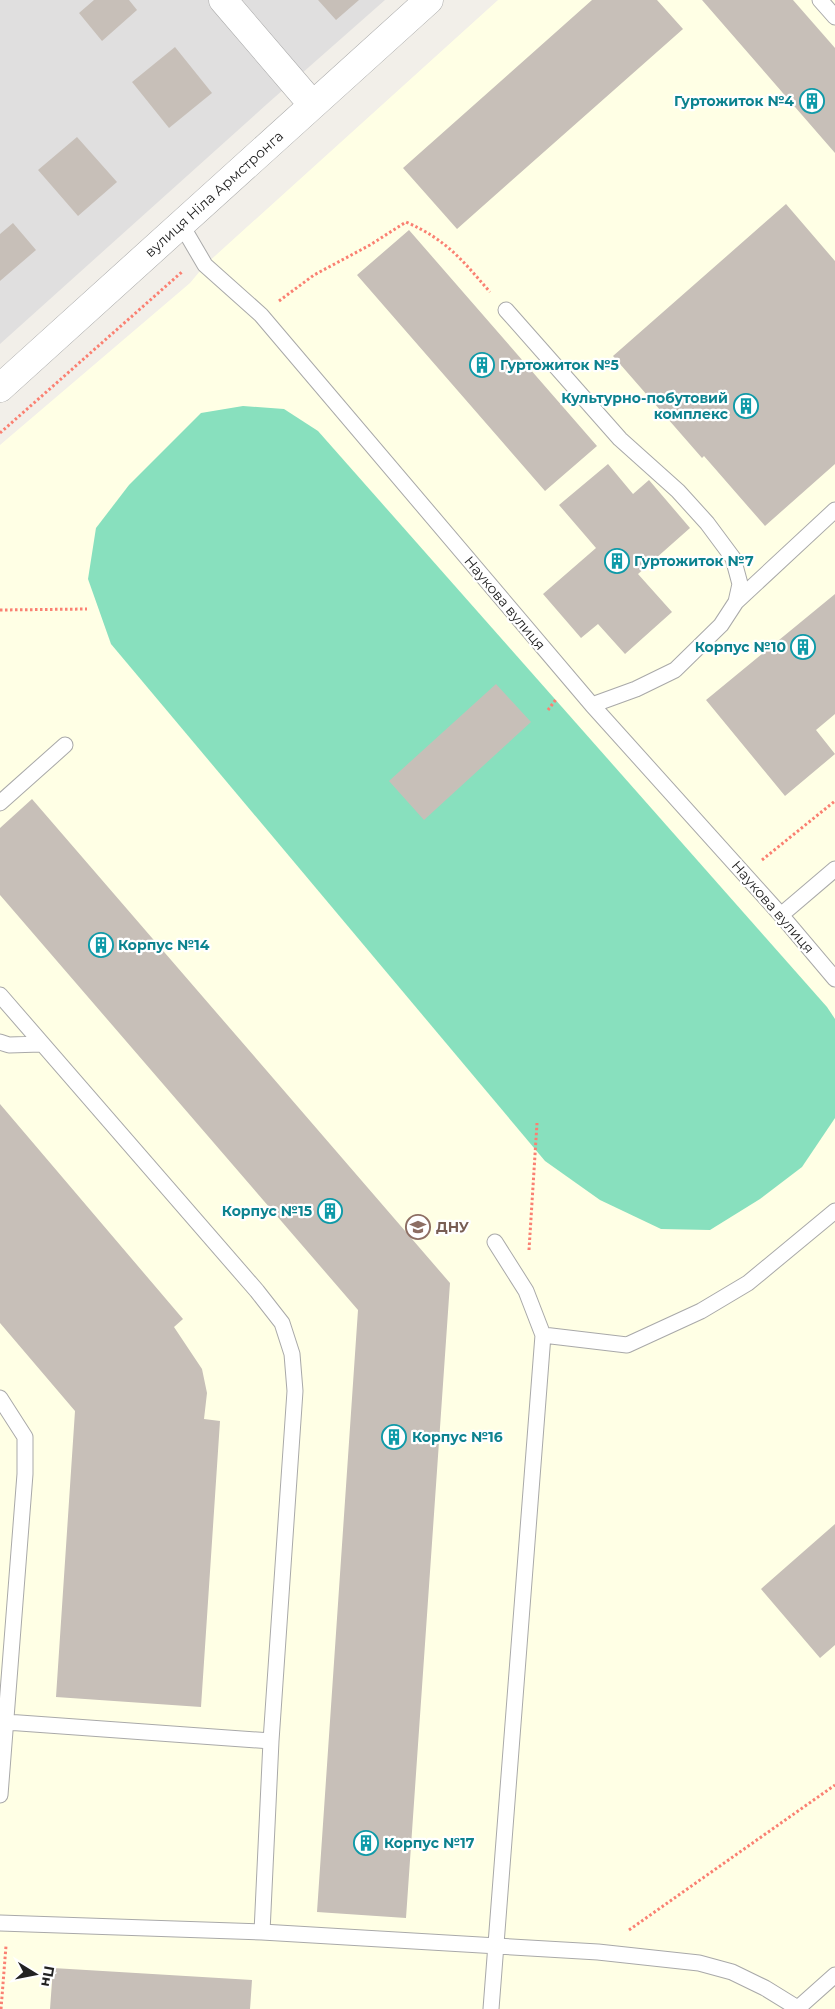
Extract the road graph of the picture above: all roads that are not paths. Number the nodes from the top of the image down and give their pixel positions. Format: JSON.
{"nodes":[{"id":1,"x":223,"y":0,"type":"edge"},
{"id":2,"x":429,"y":0,"type":"edge"},
{"id":3,"x":820,"y":0,"type":"edge"},
{"id":4,"x":835,"y":17,"type":"edge"},
{"id":5,"x":312,"y":104,"type":"junction"},
{"id":6,"x":181,"y":224,"type":"junction"},
{"id":7,"x":506,"y":310,"type":"road end"},
{"id":8,"x":0,"y":388,"type":"edge"},
{"id":9,"x":835,"y":510,"type":"edge"},
{"id":10,"x":736,"y":602,"type":"junction"},
{"id":11,"x":592,"y":705,"type":"junction"},
{"id":12,"x":65,"y":745,"type":"dead end"},
{"id":13,"x":0,"y":802,"type":"edge"},
{"id":14,"x":835,"y":869,"type":"edge"},
{"id":15,"x":781,"y":915,"type":"junction"},
{"id":16,"x":835,"y":979,"type":"edge"},
{"id":17,"x":0,"y":995,"type":"edge"},
{"id":18,"x":0,"y":1042,"type":"edge"},
{"id":19,"x":41,"y":1044,"type":"junction"},
{"id":20,"x":835,"y":1212,"type":"edge"},
{"id":21,"x":495,"y":1242,"type":"dead end"},
{"id":22,"x":543,"y":1335,"type":"junction"},
{"id":23,"x":0,"y":1398,"type":"edge"},
{"id":24,"x":6,"y":1722,"type":"junction"},
{"id":25,"x":271,"y":1741,"type":"junction"},
{"id":26,"x":0,"y":1795,"type":"edge"},
{"id":27,"x":4,"y":1923,"type":"edge"},
{"id":28,"x":262,"y":1932,"type":"junction"},
{"id":29,"x":497,"y":1947,"type":"junction"},
{"id":30,"x":835,"y":1975,"type":"edge"},
{"id":31,"x":799,"y":2008,"type":"edge"},
{"id":32,"x":491,"y":2009,"type":"edge"}],
"edges":[{"from":1,"to":5,"type":"street"},
{"from":2,"to":5,"type":"street","name":"вулиця Ніла Армстронга"},
{"from":3,"to":4,"type":"lane"},
{"from":5,"to":6,"type":"street","name":"вулиця Ніла Армстронга"},
{"from":6,"to":8,"type":"street","name":"вулиця Ніла Армстронга"},
{"from":6,"to":11,"type":"lane","name":"Наукова вулиця"},
{"from":7,"to":10,"type":"lane"},
{"from":9,"to":10,"type":"lane"},
{"from":10,"to":11,"type":"lane"},
{"from":11,"to":15,"type":"lane","name":"Наукова вулиця"},
{"from":12,"to":13,"type":"lane"},
{"from":14,"to":15,"type":"lane"},
{"from":15,"to":16,"type":"lane","name":"Наукова вулиця"},
{"from":17,"to":19,"type":"lane"},
{"from":18,"to":19,"type":"lane"},
{"from":19,"to":25,"type":"lane"},
{"from":20,"to":22,"type":"lane"},
{"from":21,"to":22,"type":"lane"},
{"from":22,"to":29,"type":"lane"},
{"from":23,"to":24,"type":"lane"},
{"from":24,"to":25,"type":"lane"},
{"from":24,"to":26,"type":"lane"},
{"from":25,"to":28,"type":"lane"},
{"from":27,"to":28,"type":"lane"},
{"from":28,"to":29,"type":"lane"},
{"from":29,"to":31,"type":"lane"},
{"from":29,"to":32,"type":"lane"},
{"from":30,"to":31,"type":"lane"}]}
